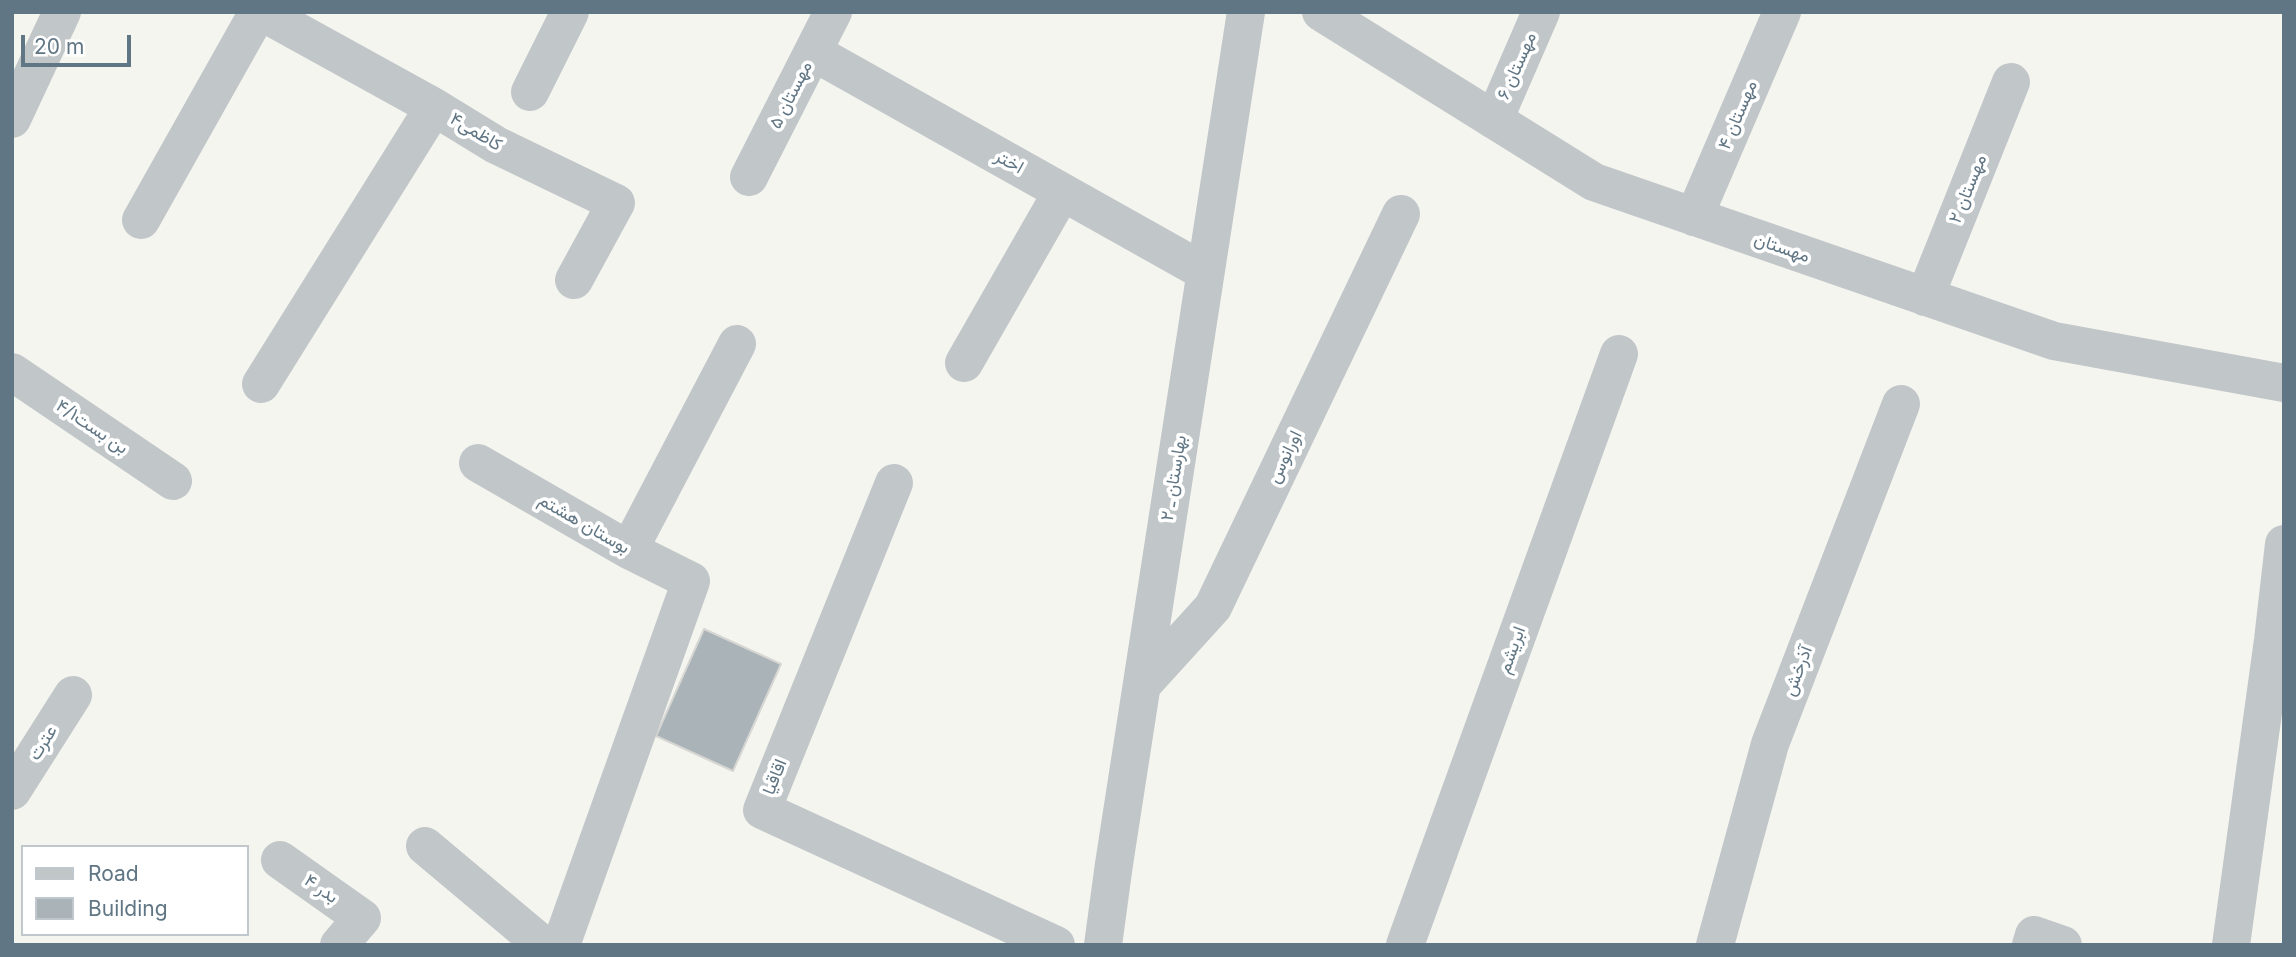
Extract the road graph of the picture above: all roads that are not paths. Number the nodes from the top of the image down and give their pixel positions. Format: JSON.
{"nodes":[{"id":1,"x":62,"y":12,"type":"edge"},
{"id":2,"x":260,"y":12,"type":"edge"},
{"id":3,"x":570,"y":12,"type":"edge"},
{"id":4,"x":833,"y":12,"type":"edge"},
{"id":5,"x":1246,"y":12,"type":"edge"},
{"id":6,"x":1321,"y":12,"type":"edge"},
{"id":7,"x":1541,"y":12,"type":"edge"},
{"id":8,"x":1782,"y":12,"type":"edge"},
{"id":9,"x":813,"y":52,"type":"junction"},
{"id":10,"x":2011,"y":82,"type":"dead end"},
{"id":11,"x":530,"y":92,"type":"dead end"},
{"id":12,"x":434,"y":107,"type":"junction"},
{"id":13,"x":12,"y":119,"type":"edge"},
{"id":14,"x":1494,"y":120,"type":"junction"},
{"id":15,"x":749,"y":177,"type":"dead end"},
{"id":16,"x":1062,"y":192,"type":"junction"},
{"id":17,"x":1401,"y":214,"type":"dead end"},
{"id":18,"x":1694,"y":217,"type":"junction"},
{"id":19,"x":142,"y":220,"type":"dead end"},
{"id":20,"x":1205,"y":272,"type":"junction"},
{"id":21,"x":574,"y":280,"type":"dead end"},
{"id":22,"x":1925,"y":297,"type":"junction"},
{"id":23,"x":737,"y":344,"type":"dead end"},
{"id":24,"x":1619,"y":354,"type":"dead end"},
{"id":25,"x":964,"y":363,"type":"dead end"},
{"id":26,"x":12,"y":373,"type":"edge"},
{"id":27,"x":2284,"y":383,"type":"edge"},
{"id":28,"x":261,"y":384,"type":"dead end"},
{"id":29,"x":1901,"y":404,"type":"dead end"},
{"id":30,"x":478,"y":463,"type":"dead end"},
{"id":31,"x":173,"y":481,"type":"dead end"},
{"id":32,"x":894,"y":483,"type":"dead end"},
{"id":33,"x":2284,"y":544,"type":"edge"},
{"id":34,"x":629,"y":550,"type":"junction"},
{"id":35,"x":1143,"y":684,"type":"junction"},
{"id":36,"x":73,"y":695,"type":"dead end"},
{"id":37,"x":12,"y":791,"type":"edge"},
{"id":38,"x":425,"y":846,"type":"dead end"},
{"id":39,"x":280,"y":860,"type":"dead end"},
{"id":40,"x":351,"y":932,"type":"edge"},
{"id":41,"x":543,"y":945,"type":"edge"},
{"id":42,"x":561,"y":945,"type":"edge"},
{"id":43,"x":1056,"y":945,"type":"edge"},
{"id":44,"x":1103,"y":945,"type":"edge"},
{"id":45,"x":1405,"y":945,"type":"edge"},
{"id":46,"x":1715,"y":945,"type":"edge"},
{"id":47,"x":2031,"y":945,"type":"edge"},
{"id":48,"x":2063,"y":945,"type":"edge"},
{"id":49,"x":2231,"y":945,"type":"edge"}],
"edges":[{"from":1,"to":13,"type":"street"},
{"from":2,"to":12,"type":"street","name":"کاظمی۴"},
{"from":2,"to":19,"type":"street"},
{"from":3,"to":11,"type":"street"},
{"from":4,"to":9,"type":"street","name":"مهستان ۵"},
{"from":5,"to":20,"type":"street","name":"بهارستان ـ ۲"},
{"from":6,"to":14,"type":"street","name":"مهستان"},
{"from":7,"to":14,"type":"street","name":"مهستان ۶"},
{"from":8,"to":18,"type":"street","name":"مهستان ۴"},
{"from":9,"to":15,"type":"street","name":"مهستان ۵"},
{"from":9,"to":16,"type":"street","name":"اختر"},
{"from":10,"to":22,"type":"street","name":"مهستان ۲"},
{"from":12,"to":21,"type":"street","name":"کاظمی۴"},
{"from":12,"to":28,"type":"street"},
{"from":14,"to":18,"type":"street","name":"مهستان"},
{"from":16,"to":20,"type":"street","name":"اختر"},
{"from":16,"to":25,"type":"street"},
{"from":17,"to":35,"type":"street","name":"اورانوس"},
{"from":18,"to":22,"type":"street","name":"مهستان"},
{"from":20,"to":35,"type":"street","name":"بهارستان ـ ۲"},
{"from":22,"to":27,"type":"street","name":"مهستان"},
{"from":23,"to":34,"type":"street"},
{"from":24,"to":45,"type":"street","name":"ابریشم"},
{"from":26,"to":31,"type":"street","name":"بن بست۴/۱"},
{"from":29,"to":46,"type":"street","name":"آذرخش"},
{"from":30,"to":34,"type":"street","name":"بوستان هشتم"},
{"from":32,"to":43,"type":"street","name":"اقاقیا"},
{"from":33,"to":49,"type":"street"},
{"from":34,"to":42,"type":"street","name":"بوستان هشتم"},
{"from":35,"to":44,"type":"street","name":"بهارستان ـ ۲"},
{"from":36,"to":37,"type":"street","name":"عترت"},
{"from":38,"to":41,"type":"street"},
{"from":39,"to":40,"type":"street","name":"بدر ۴"},
{"from":47,"to":48,"type":"street"}]}
